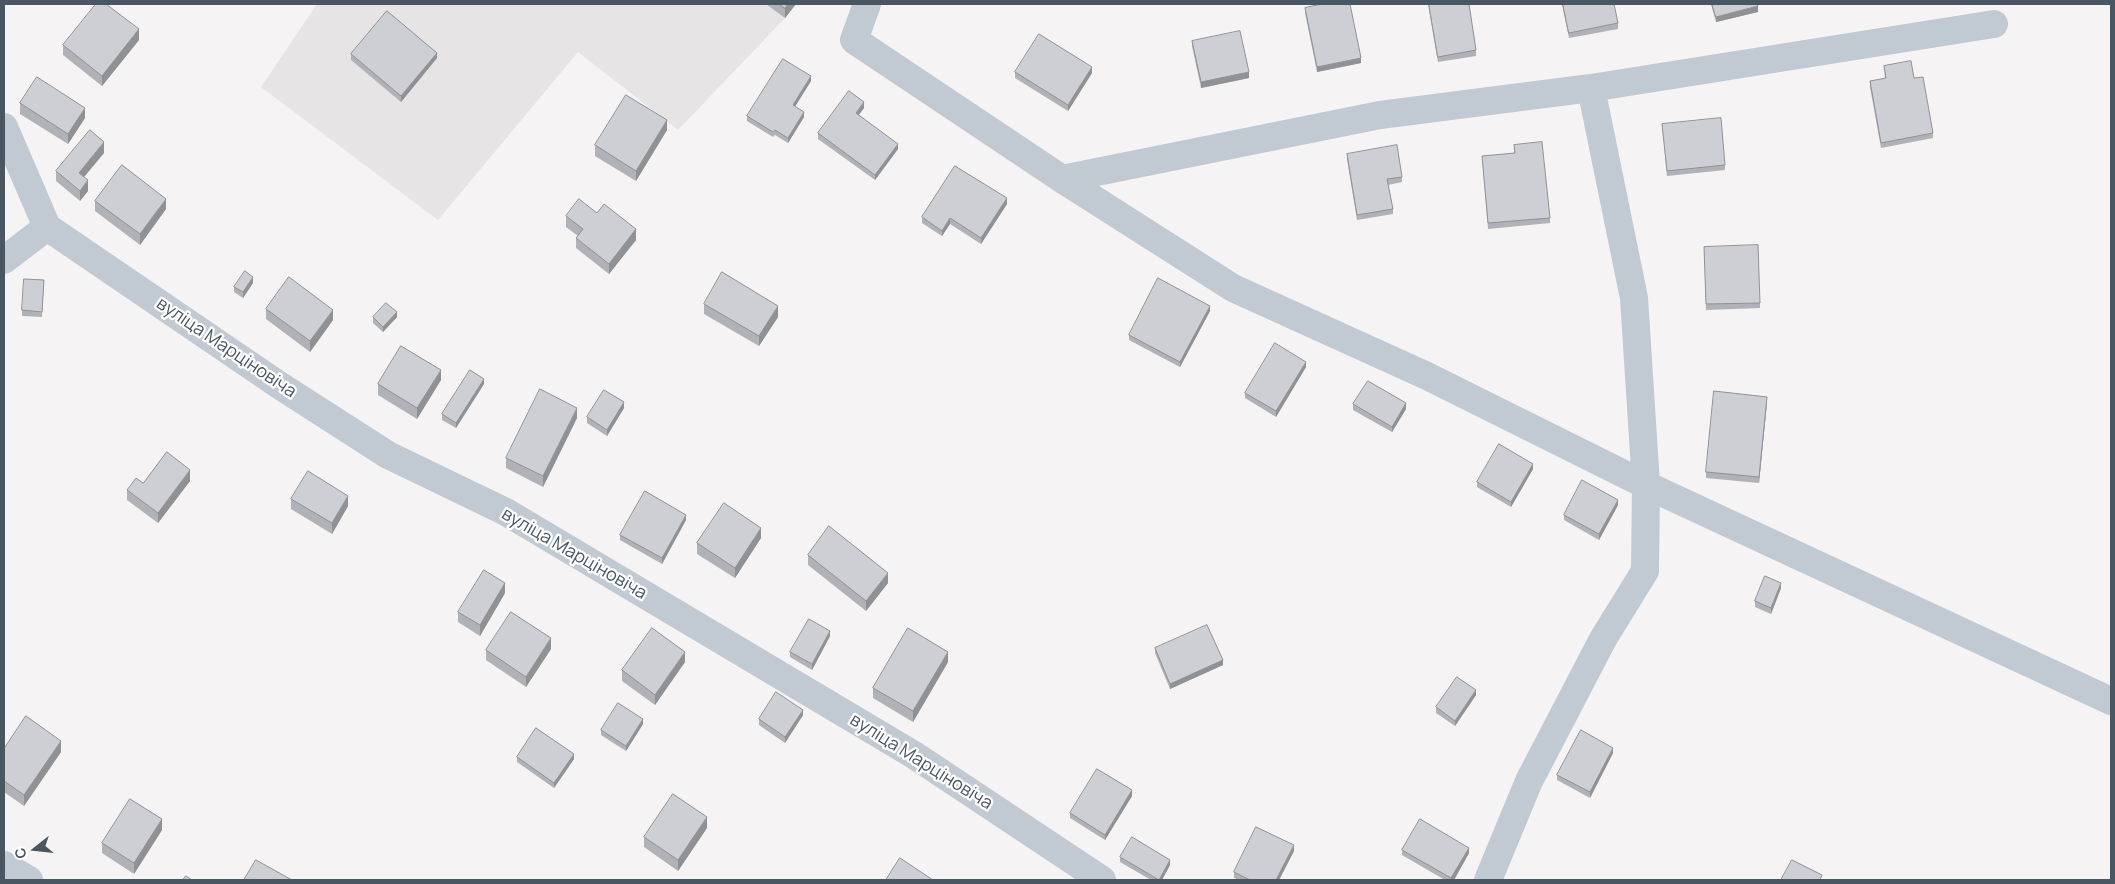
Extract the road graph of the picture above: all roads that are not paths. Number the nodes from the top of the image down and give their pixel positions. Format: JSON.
{"nodes":[{"id":1,"x":867,"y":4,"type":"edge"},
{"id":2,"x":1994,"y":24,"type":"dead end"},
{"id":3,"x":1592,"y":88,"type":"junction"},
{"id":4,"x":4,"y":128,"type":"edge"},
{"id":5,"x":1062,"y":179,"type":"junction"},
{"id":6,"x":47,"y":227,"type":"junction"},
{"id":7,"x":4,"y":260,"type":"edge"},
{"id":8,"x":1646,"y":485,"type":"junction"},
{"id":9,"x":2111,"y":701,"type":"edge"},
{"id":10,"x":4,"y":865,"type":"edge"},
{"id":11,"x":1073,"y":872,"type":"edge"},
{"id":12,"x":29,"y":880,"type":"edge"},
{"id":13,"x":1102,"y":880,"type":"edge"},
{"id":14,"x":1488,"y":880,"type":"edge"}],
"edges":[{"from":1,"to":5,"type":"street"},
{"from":2,"to":3,"type":"street"},
{"from":3,"to":5,"type":"street"},
{"from":3,"to":8,"type":"street"},
{"from":4,"to":6,"type":"street"},
{"from":5,"to":8,"type":"street"},
{"from":6,"to":7,"type":"street"},
{"from":6,"to":11,"type":"street","name":"вуліца Марціновіча"},
{"from":8,"to":9,"type":"street"},
{"from":8,"to":14,"type":"street"},
{"from":10,"to":12,"type":"street"},
{"from":11,"to":13,"type":"street","name":"вуліца Марціновіча"}]}
